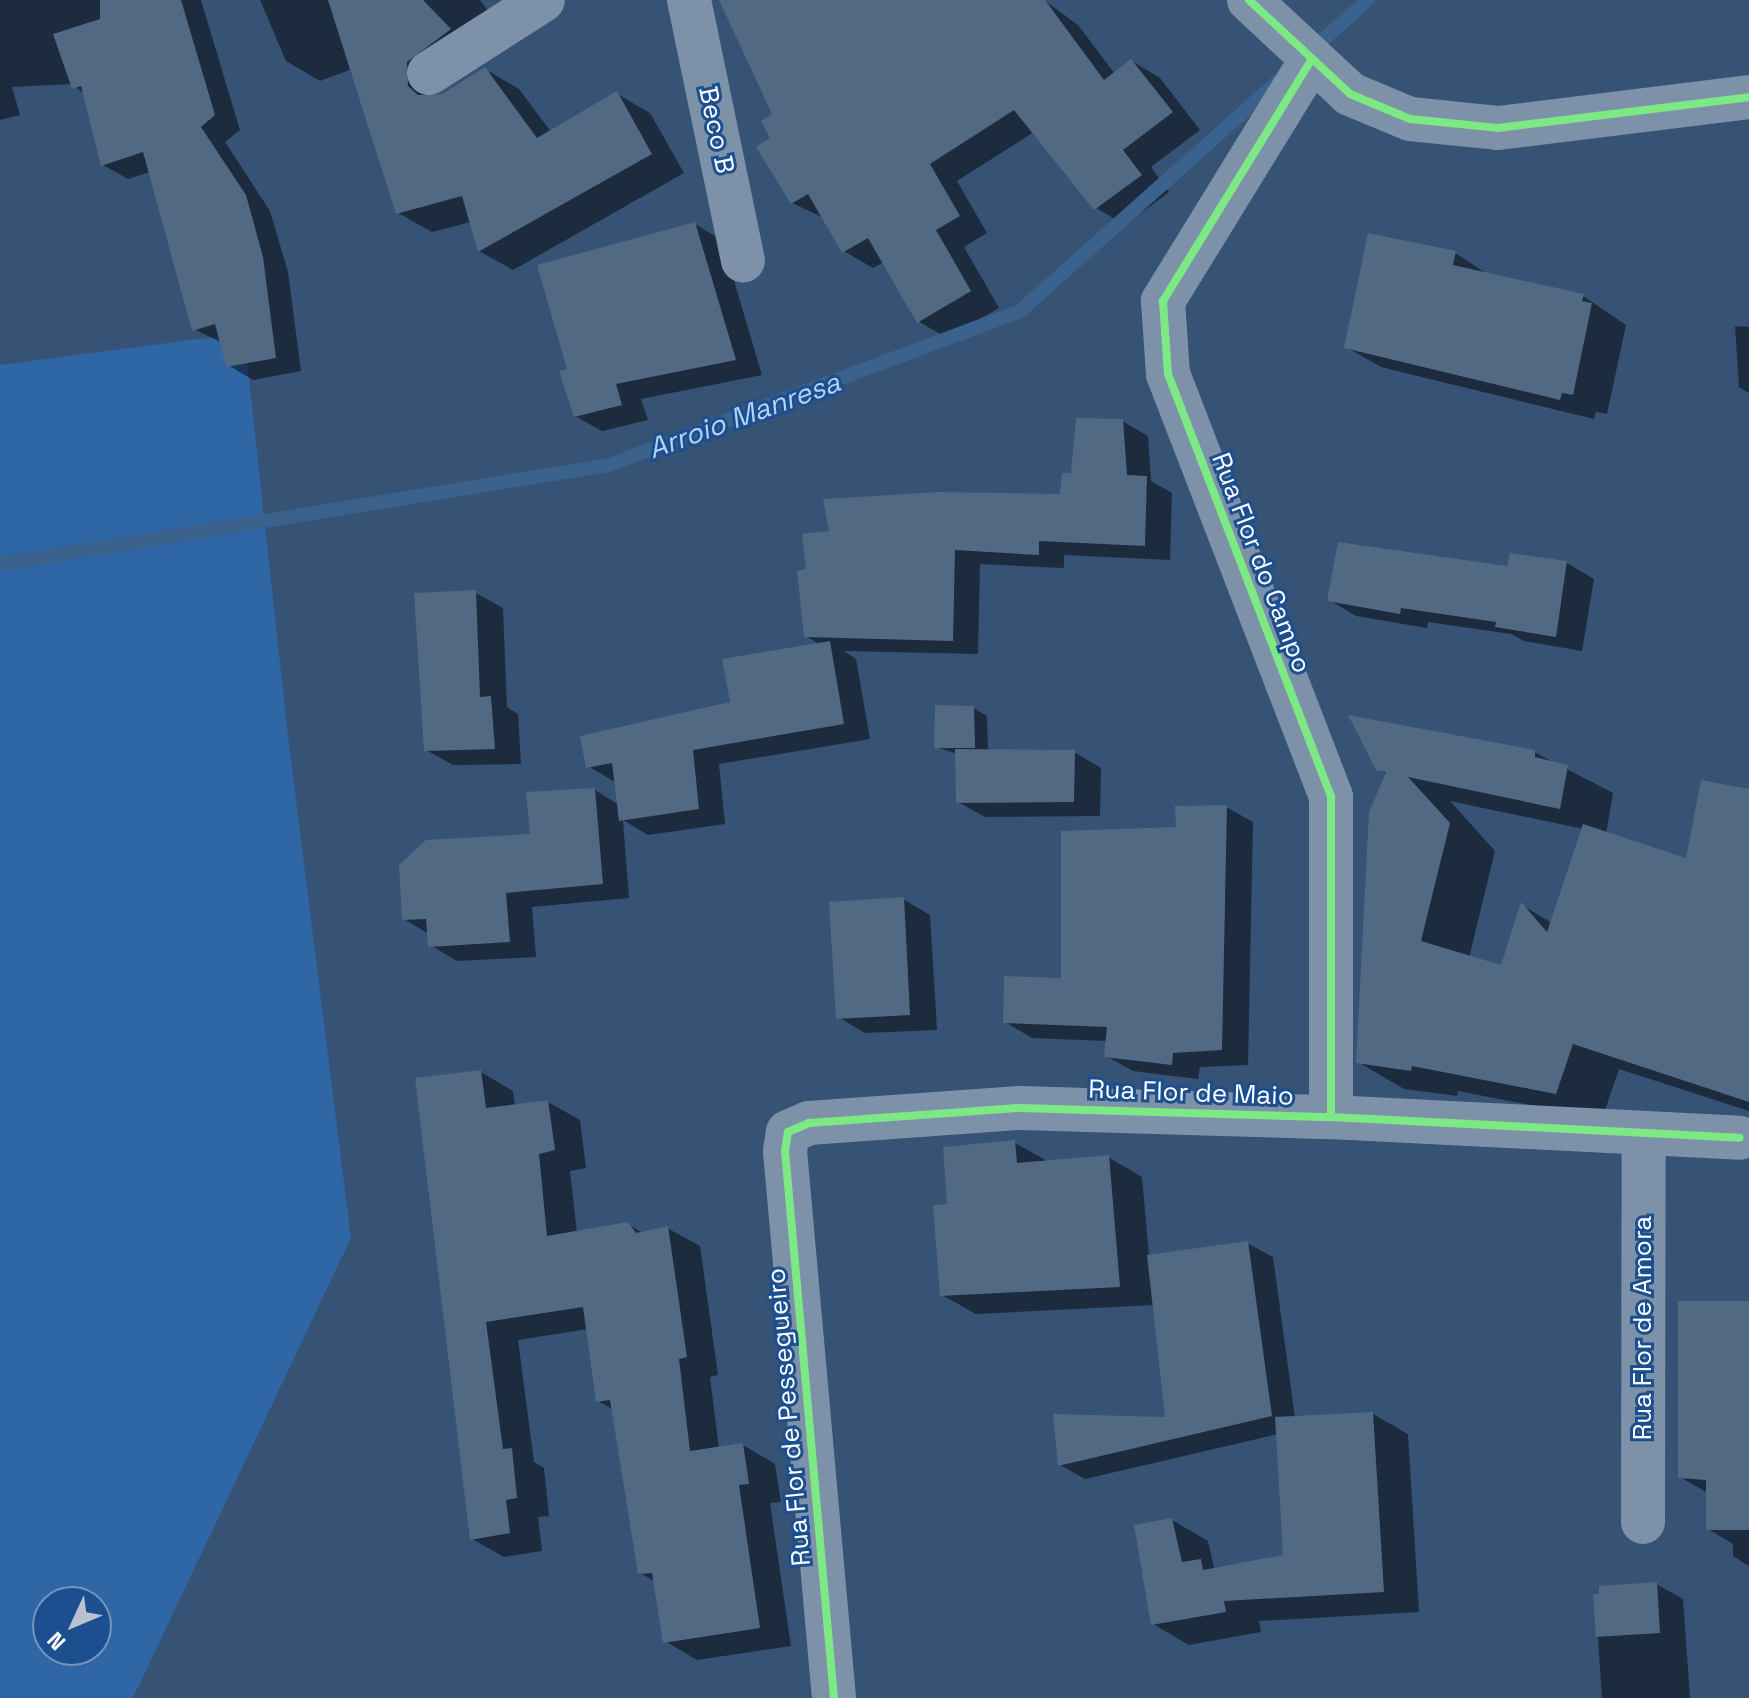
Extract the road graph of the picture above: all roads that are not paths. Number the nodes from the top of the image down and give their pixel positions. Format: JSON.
{"nodes":[{"id":1,"x":543,"y":0,"type":"edge"},
{"id":2,"x":689,"y":0,"type":"edge"},
{"id":3,"x":1249,"y":0,"type":"edge"},
{"id":4,"x":1310,"y":62,"type":"junction"},
{"id":5,"x":429,"y":73,"type":"dead end"},
{"id":6,"x":1749,"y":97,"type":"edge"},
{"id":7,"x":743,"y":260,"type":"dead end"},
{"id":8,"x":1331,"y":1117,"type":"junction"},
{"id":9,"x":788,"y":1132,"type":"joint"},
{"id":10,"x":1644,"y":1134,"type":"junction"},
{"id":11,"x":1739,"y":1138,"type":"dead end"},
{"id":12,"x":1643,"y":1522,"type":"dead end"},
{"id":13,"x":834,"y":1698,"type":"edge"}],
"edges":[{"from":1,"to":5,"type":"street"},
{"from":2,"to":7,"type":"street","name":"Beco B"},
{"from":3,"to":4,"type":"street"},
{"from":4,"to":6,"type":"street"},
{"from":4,"to":8,"type":"street","name":"Rua Flor do Campo"},
{"from":8,"to":9,"type":"street","name":"Rua Flor de Maio"},
{"from":8,"to":10,"type":"street","name":"Rua Flor de Maio"},
{"from":9,"to":13,"type":"street","name":"Rua Flor de Pessegueiro"},
{"from":10,"to":11,"type":"street","name":"Rua Flor de Maio"},
{"from":10,"to":12,"type":"street","name":"Rua Flor de Amora"}]}
